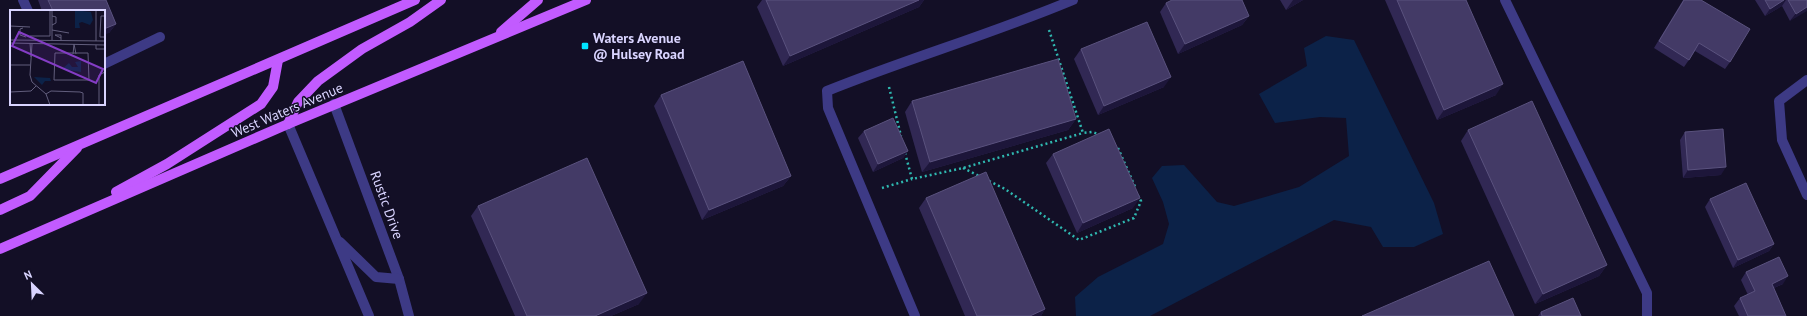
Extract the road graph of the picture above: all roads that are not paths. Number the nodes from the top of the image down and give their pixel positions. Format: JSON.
{"nodes":[{"id":1,"x":23,"y":0,"type":"edge"},
{"id":2,"x":415,"y":0,"type":"edge"},
{"id":3,"x":441,"y":0,"type":"edge"},
{"id":4,"x":538,"y":0,"type":"edge"},
{"id":5,"x":586,"y":0,"type":"edge"},
{"id":6,"x":1073,"y":0,"type":"edge"},
{"id":7,"x":1505,"y":0,"type":"edge"},
{"id":8,"x":28,"y":10,"type":"edge"},
{"id":9,"x":160,"y":37,"type":"dead end"},
{"id":10,"x":495,"y":38,"type":"junction"},
{"id":11,"x":278,"y":60,"type":"junction"},
{"id":12,"x":105,"y":64,"type":"edge"},
{"id":13,"x":1807,"y":80,"type":"edge"},
{"id":14,"x":334,"y":104,"type":"junction"},
{"id":15,"x":288,"y":124,"type":"junction"},
{"id":16,"x":79,"y":145,"type":"junction"},
{"id":17,"x":0,"y":179,"type":"edge"},
{"id":18,"x":1807,"y":195,"type":"edge"},
{"id":19,"x":0,"y":210,"type":"edge"},
{"id":20,"x":78,"y":215,"type":"junction"},
{"id":21,"x":337,"y":239,"type":"junction"},
{"id":22,"x":0,"y":249,"type":"edge"},
{"id":23,"x":400,"y":279,"type":"junction"},
{"id":24,"x":369,"y":316,"type":"edge"},
{"id":25,"x":410,"y":316,"type":"edge"},
{"id":26,"x":915,"y":316,"type":"edge"},
{"id":27,"x":1647,"y":316,"type":"edge"}],
"edges":[{"from":1,"to":8,"type":"street"},
{"from":2,"to":11,"type":"main road"},
{"from":3,"to":15,"type":"main road"},
{"from":4,"to":10,"type":"main road"},
{"from":5,"to":10,"type":"main road","name":"West Waters Avenue"},
{"from":6,"to":26,"type":"street"},
{"from":7,"to":27,"type":"street"},
{"from":9,"to":12,"type":"street"},
{"from":10,"to":14,"type":"main road","name":"West Waters Avenue"},
{"from":11,"to":16,"type":"main road"},
{"from":11,"to":20,"type":"main road"},
{"from":13,"to":18,"type":"street"},
{"from":14,"to":15,"type":"main road","name":"West Waters Avenue"},
{"from":14,"to":23,"type":"street","name":"Rustic Drive"},
{"from":15,"to":20,"type":"main road","name":"West Waters Avenue"},
{"from":15,"to":21,"type":"street"},
{"from":16,"to":17,"type":"main road"},
{"from":16,"to":19,"type":"main road"},
{"from":20,"to":22,"type":"main road","name":"West Waters Avenue"},
{"from":21,"to":23,"type":"street"},
{"from":21,"to":24,"type":"street"},
{"from":23,"to":25,"type":"street","name":"Rustic Drive"}]}
